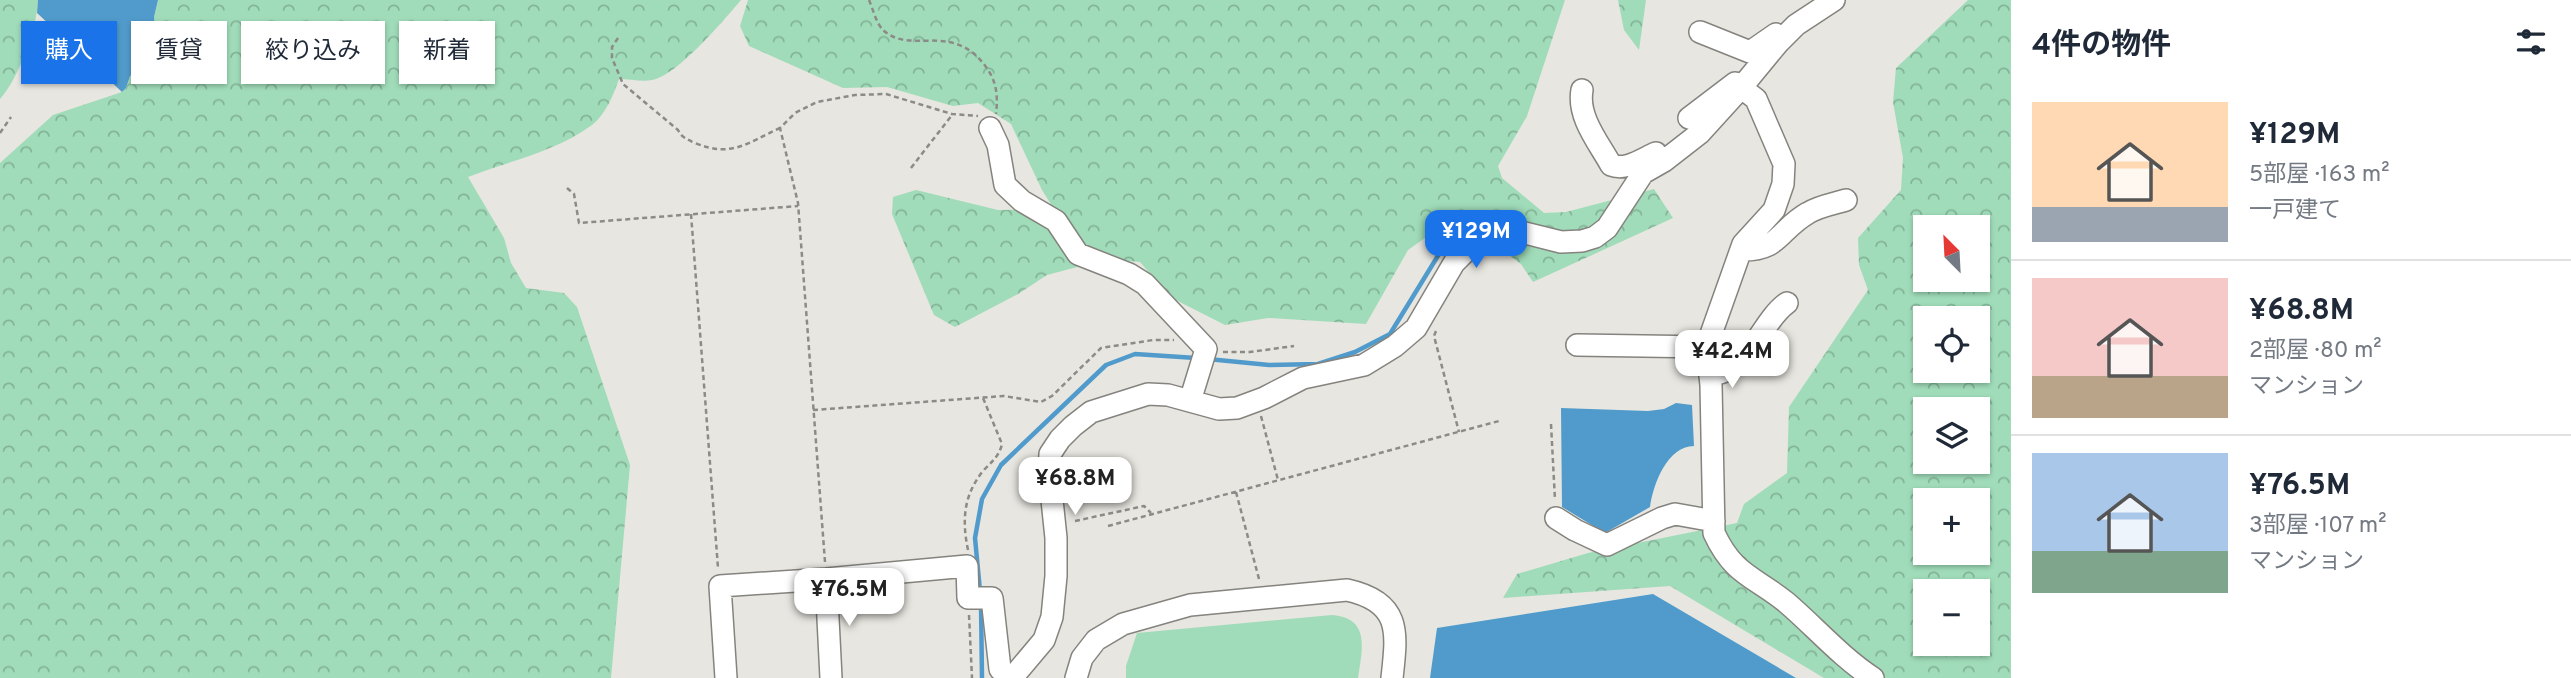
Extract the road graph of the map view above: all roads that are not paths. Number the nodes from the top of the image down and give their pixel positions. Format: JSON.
{"nodes":[{"id":1,"x":1834,"y":0,"type":"edge"},
{"id":2,"x":1793,"y":29,"type":"junction"},
{"id":3,"x":1700,"y":32,"type":"dead end"},
{"id":4,"x":1581,"y":90,"type":"dead end"},
{"id":5,"x":1748,"y":94,"type":"junction"},
{"id":6,"x":990,"y":128,"type":"road end"},
{"id":7,"x":1690,"y":129,"type":"junction"},
{"id":8,"x":1846,"y":200,"type":"dead end"},
{"id":9,"x":1741,"y":250,"type":"junction"},
{"id":10,"x":1787,"y":303,"type":"dead end"},
{"id":11,"x":1577,"y":345,"type":"dead end"},
{"id":12,"x":1709,"y":347,"type":"junction"},
{"id":13,"x":1710,"y":374,"type":"junction"},
{"id":14,"x":1190,"y":401,"type":"junction"},
{"id":15,"x":1556,"y":518,"type":"road end"},
{"id":16,"x":1714,"y":521,"type":"junction"},
{"id":17,"x":826,"y":579,"type":"junction"},
{"id":18,"x":726,"y":678,"type":"edge"},
{"id":19,"x":831,"y":678,"type":"edge"},
{"id":20,"x":1010,"y":678,"type":"edge"},
{"id":21,"x":1076,"y":678,"type":"edge"},
{"id":22,"x":1392,"y":678,"type":"edge"},
{"id":23,"x":1873,"y":678,"type":"edge"}],
"edges":[{"from":1,"to":2,"type":"street"},
{"from":2,"to":3,"type":"street"},
{"from":2,"to":5,"type":"street"},
{"from":4,"to":7,"type":"street"},
{"from":5,"to":7,"type":"street"},
{"from":5,"to":9,"type":"street"},
{"from":6,"to":14,"type":"street"},
{"from":7,"to":14,"type":"street"},
{"from":8,"to":9,"type":"street"},
{"from":9,"to":12,"type":"street"},
{"from":10,"to":13,"type":"street"},
{"from":11,"to":12,"type":"street"},
{"from":12,"to":13,"type":"street"},
{"from":13,"to":16,"type":"street"},
{"from":14,"to":20,"type":"street"},
{"from":15,"to":16,"type":"street"},
{"from":16,"to":23,"type":"street"},
{"from":17,"to":18,"type":"street"},
{"from":17,"to":19,"type":"street"},
{"from":17,"to":20,"type":"street"},
{"from":21,"to":22,"type":"street"}]}
